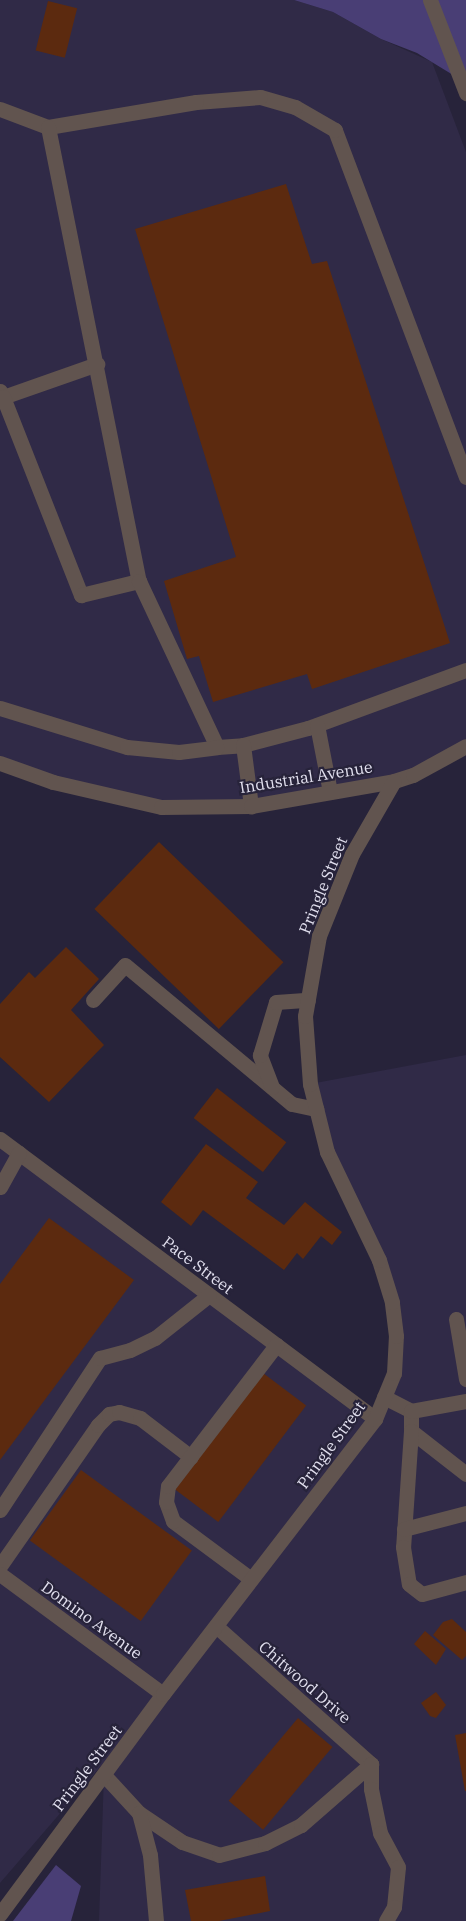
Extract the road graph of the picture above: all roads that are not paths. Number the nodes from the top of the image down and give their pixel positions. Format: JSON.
{"nodes":[{"id":1,"x":430,"y":0,"type":"edge"},
{"id":2,"x":466,"y":93,"type":"edge"},
{"id":3,"x":0,"y":109,"type":"edge"},
{"id":4,"x":48,"y":127,"type":"junction"},
{"id":5,"x":97,"y":364,"type":"junction"},
{"id":6,"x":1,"y":394,"type":"edge"},
{"id":7,"x":466,"y":477,"type":"edge"},
{"id":8,"x":139,"y":581,"type":"junction"},
{"id":9,"x":466,"y":670,"type":"edge"},
{"id":10,"x":0,"y":708,"type":"edge"},
{"id":11,"x":317,"y":725,"type":"junction"},
{"id":12,"x":243,"y":744,"type":"junction"},
{"id":13,"x":466,"y":746,"type":"edge"},
{"id":14,"x":217,"y":747,"type":"junction"},
{"id":15,"x":0,"y":763,"type":"edge"},
{"id":16,"x":394,"y":781,"type":"junction"},
{"id":17,"x":330,"y":792,"type":"junction"},
{"id":18,"x":251,"y":806,"type":"junction"},
{"id":19,"x":93,"y":1000,"type":"dead end"},
{"id":20,"x":308,"y":1000,"type":"junction"},
{"id":21,"x":272,"y":1089,"type":"junction"},
{"id":22,"x":316,"y":1109,"type":"junction"},
{"id":23,"x":0,"y":1139,"type":"edge"},
{"id":24,"x":19,"y":1153,"type":"junction"},
{"id":25,"x":0,"y":1187,"type":"edge"},
{"id":26,"x":209,"y":1295,"type":"junction"},
{"id":27,"x":456,"y":1319,"type":"dead end"},
{"id":28,"x":276,"y":1345,"type":"junction"},
{"id":29,"x":466,"y":1379,"type":"edge"},
{"id":30,"x":384,"y":1397,"type":"junction"},
{"id":31,"x":466,"y":1401,"type":"edge"},
{"id":32,"x":411,"y":1411,"type":"junction"},
{"id":33,"x":375,"y":1419,"type":"junction"},
{"id":34,"x":411,"y":1431,"type":"junction"},
{"id":35,"x":191,"y":1457,"type":"junction"},
{"id":36,"x":466,"y":1474,"type":"edge"},
{"id":37,"x":0,"y":1510,"type":"edge"},
{"id":38,"x":466,"y":1513,"type":"edge"},
{"id":39,"x":404,"y":1529,"type":"junction"},
{"id":40,"x":0,"y":1566,"type":"edge"},
{"id":41,"x":0,"y":1574,"type":"edge"},
{"id":42,"x":251,"y":1580,"type":"junction"},
{"id":43,"x":466,"y":1582,"type":"edge"},
{"id":44,"x":216,"y":1626,"type":"junction"},
{"id":45,"x":163,"y":1694,"type":"junction"},
{"id":46,"x":371,"y":1764,"type":"junction"},
{"id":47,"x":104,"y":1775,"type":"junction"},
{"id":48,"x":139,"y":1813,"type":"junction"},
{"id":49,"x":0,"y":1914,"type":"edge"},
{"id":50,"x":156,"y":1921,"type":"edge"},
{"id":51,"x":386,"y":1921,"type":"edge"}],
"edges":[{"from":1,"to":2,"type":"street"},
{"from":3,"to":4,"type":"street"},
{"from":4,"to":5,"type":"street"},
{"from":4,"to":7,"type":"street"},
{"from":5,"to":6,"type":"street"},
{"from":5,"to":8,"type":"street"},
{"from":6,"to":8,"type":"street"},
{"from":8,"to":14,"type":"street"},
{"from":9,"to":11,"type":"street"},
{"from":10,"to":14,"type":"street"},
{"from":11,"to":12,"type":"street"},
{"from":11,"to":17,"type":"street"},
{"from":12,"to":14,"type":"street"},
{"from":12,"to":18,"type":"street"},
{"from":13,"to":16,"type":"street","name":"Industrial Avenue"},
{"from":15,"to":18,"type":"street","name":"Industrial Avenue"},
{"from":16,"to":17,"type":"street","name":"Industrial Avenue"},
{"from":16,"to":20,"type":"street","name":"Pringle Street"},
{"from":17,"to":18,"type":"street","name":"Industrial Avenue"},
{"from":19,"to":21,"type":"street"},
{"from":20,"to":21,"type":"street"},
{"from":20,"to":22,"type":"street","name":"Pringle Street"},
{"from":21,"to":22,"type":"street"},
{"from":22,"to":30,"type":"street","name":"Pringle Street"},
{"from":23,"to":24,"type":"street","name":"Pace Street"},
{"from":24,"to":25,"type":"street"},
{"from":24,"to":26,"type":"street","name":"Pace Street"},
{"from":26,"to":28,"type":"street","name":"Pace Street"},
{"from":26,"to":37,"type":"street"},
{"from":27,"to":29,"type":"street"},
{"from":28,"to":33,"type":"street","name":"Pace Street"},
{"from":28,"to":35,"type":"street"},
{"from":30,"to":32,"type":"street"},
{"from":30,"to":33,"type":"street","name":"Pringle Street"},
{"from":31,"to":32,"type":"street"},
{"from":32,"to":34,"type":"street"},
{"from":33,"to":42,"type":"street","name":"Pringle Street"},
{"from":34,"to":36,"type":"street"},
{"from":34,"to":39,"type":"street"},
{"from":35,"to":40,"type":"street"},
{"from":35,"to":42,"type":"street"},
{"from":38,"to":39,"type":"street"},
{"from":39,"to":43,"type":"street"},
{"from":41,"to":45,"type":"street","name":"Domino Avenue"},
{"from":42,"to":44,"type":"street","name":"Pringle Street"},
{"from":44,"to":45,"type":"street","name":"Pringle Street"},
{"from":44,"to":46,"type":"street","name":"Chitwood Drive"},
{"from":45,"to":47,"type":"street","name":"Pringle Street"},
{"from":46,"to":48,"type":"street"},
{"from":46,"to":51,"type":"street"},
{"from":47,"to":48,"type":"street"},
{"from":47,"to":49,"type":"street","name":"Pringle Street"},
{"from":48,"to":50,"type":"street"}]}
